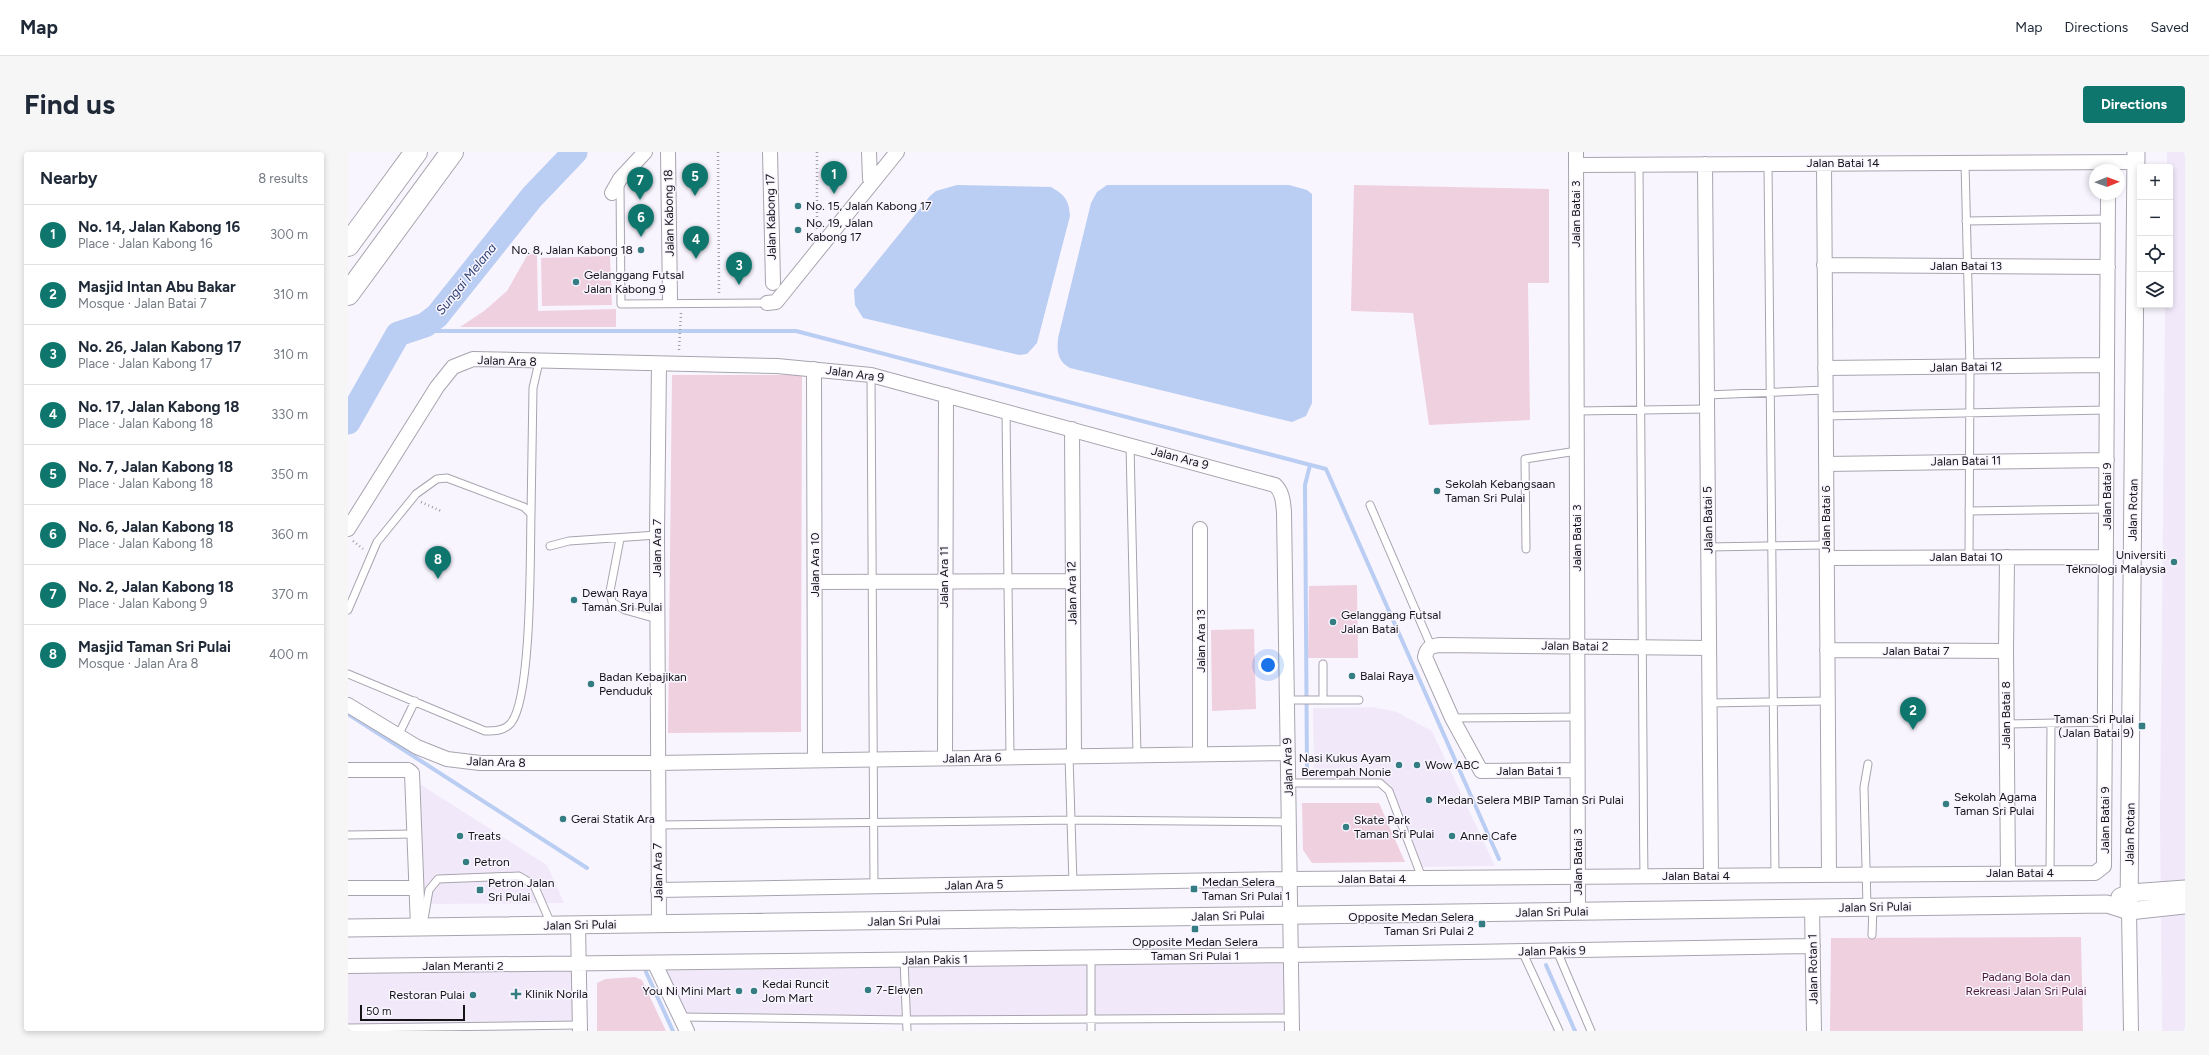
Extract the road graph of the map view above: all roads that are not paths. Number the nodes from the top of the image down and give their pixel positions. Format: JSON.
{"nodes":[{"id":1,"x":416,"y":152,"type":"edge"},
{"id":2,"x":452,"y":152,"type":"edge"},
{"id":3,"x":645,"y":152,"type":"edge"},
{"id":4,"x":668,"y":152,"type":"edge"},
{"id":5,"x":770,"y":152,"type":"edge"},
{"id":6,"x":869,"y":152,"type":"edge"},
{"id":7,"x":897,"y":152,"type":"edge"},
{"id":8,"x":2136,"y":157,"type":"edge"},
{"id":9,"x":1576,"y":158,"type":"edge"},
{"id":10,"x":1965,"y":163,"type":"junction"},
{"id":11,"x":1639,"y":164,"type":"junction"},
{"id":12,"x":1705,"y":164,"type":"junction"},
{"id":13,"x":1768,"y":164,"type":"junction"},
{"id":14,"x":1824,"y":164,"type":"junction"},
{"id":15,"x":2115,"y":164,"type":"edge"},
{"id":16,"x":2089,"y":166,"type":"edge"},
{"id":17,"x":620,"y":179,"type":"junction"},
{"id":18,"x":870,"y":179,"type":"dead end"},
{"id":19,"x":612,"y":193,"type":"dead end"},
{"id":20,"x":2108,"y":200,"type":"edge"},
{"id":21,"x":2108,"y":219,"type":"junction"},
{"id":22,"x":1966,"y":221,"type":"junction"},
{"id":23,"x":348,"y":245,"type":"edge"},
{"id":24,"x":1824,"y":265,"type":"junction"},
{"id":25,"x":1966,"y":266,"type":"junction"},
{"id":26,"x":2108,"y":267,"type":"junction"},
{"id":27,"x":773,"y":283,"type":"dead end"},
{"id":28,"x":348,"y":294,"type":"edge"},
{"id":29,"x":670,"y":299,"type":"dead end"},
{"id":30,"x":767,"y":303,"type":"joint"},
{"id":31,"x":539,"y":362,"type":"junction"},
{"id":32,"x":659,"y":364,"type":"junction"},
{"id":33,"x":2108,"y":365,"type":"junction"},
{"id":34,"x":1970,"y":367,"type":"junction"},
{"id":35,"x":1825,"y":368,"type":"junction"},
{"id":36,"x":814,"y":369,"type":"junction"},
{"id":37,"x":871,"y":375,"type":"junction"},
{"id":38,"x":1825,"y":390,"type":"junction"},
{"id":39,"x":1770,"y":392,"type":"junction"},
{"id":40,"x":946,"y":395,"type":"junction"},
{"id":41,"x":1707,"y":402,"type":"junction"},
{"id":42,"x":1642,"y":409,"type":"junction"},
{"id":43,"x":2107,"y":410,"type":"junction"},
{"id":44,"x":1006,"y":411,"type":"junction"},
{"id":45,"x":1577,"y":411,"type":"junction"},
{"id":46,"x":1969,"y":413,"type":"junction"},
{"id":47,"x":1826,"y":416,"type":"junction"},
{"id":48,"x":1072,"y":429,"type":"junction"},
{"id":49,"x":1130,"y":445,"type":"junction"},
{"id":50,"x":1577,"y":451,"type":"junction"},
{"id":51,"x":1969,"y":460,"type":"junction"},
{"id":52,"x":2107,"y":460,"type":"junction"},
{"id":53,"x":1826,"y":464,"type":"junction"},
{"id":54,"x":1370,"y":505,"type":"dead end"},
{"id":55,"x":2106,"y":510,"type":"junction"},
{"id":56,"x":1969,"y":511,"type":"junction"},
{"id":57,"x":531,"y":514,"type":"junction"},
{"id":58,"x":348,"y":528,"type":"edge"},
{"id":59,"x":1200,"y":529,"type":"dead end"},
{"id":60,"x":656,"y":535,"type":"junction"},
{"id":61,"x":620,"y":539,"type":"junction"},
{"id":62,"x":550,"y":546,"type":"dead end"},
{"id":63,"x":1772,"y":546,"type":"junction"},
{"id":64,"x":1708,"y":547,"type":"junction"},
{"id":65,"x":1526,"y":549,"type":"dead end"},
{"id":66,"x":1826,"y":552,"type":"junction"},
{"id":67,"x":1969,"y":557,"type":"junction"},
{"id":68,"x":2007,"y":557,"type":"junction"},
{"id":69,"x":2106,"y":557,"type":"junction"},
{"id":70,"x":874,"y":581,"type":"junction"},
{"id":71,"x":944,"y":581,"type":"junction"},
{"id":72,"x":1007,"y":581,"type":"junction"},
{"id":73,"x":1072,"y":581,"type":"junction"},
{"id":74,"x":815,"y":582,"type":"junction"},
{"id":75,"x":348,"y":610,"type":"edge"},
{"id":76,"x":657,"y":619,"type":"junction"},
{"id":77,"x":1436,"y":645,"type":"junction"},
{"id":78,"x":1577,"y":646,"type":"junction"},
{"id":79,"x":1642,"y":647,"type":"junction"},
{"id":80,"x":1709,"y":648,"type":"junction"},
{"id":81,"x":1827,"y":650,"type":"junction"},
{"id":82,"x":2006,"y":651,"type":"junction"},
{"id":83,"x":1323,"y":664,"type":"dead end"},
{"id":84,"x":348,"y":674,"type":"edge"},
{"id":85,"x":1287,"y":700,"type":"junction"},
{"id":86,"x":1323,"y":700,"type":"junction"},
{"id":87,"x":1359,"y":700,"type":"dead end"},
{"id":88,"x":415,"y":701,"type":"junction"},
{"id":89,"x":1827,"y":701,"type":"junction"},
{"id":90,"x":1773,"y":702,"type":"junction"},
{"id":91,"x":1710,"y":703,"type":"junction"},
{"id":92,"x":348,"y":705,"type":"edge"},
{"id":93,"x":1577,"y":717,"type":"junction"},
{"id":94,"x":1452,"y":718,"type":"junction"},
{"id":95,"x":2105,"y":722,"type":"junction"},
{"id":96,"x":2006,"y":724,"type":"junction"},
{"id":97,"x":2051,"y":724,"type":"junction"},
{"id":98,"x":398,"y":736,"type":"junction"},
{"id":99,"x":1287,"y":753,"type":"junction"},
{"id":100,"x":1200,"y":754,"type":"junction"},
{"id":101,"x":1137,"y":755,"type":"junction"},
{"id":102,"x":1072,"y":756,"type":"junction"},
{"id":103,"x":1010,"y":757,"type":"junction"},
{"id":104,"x":945,"y":758,"type":"junction"},
{"id":105,"x":815,"y":760,"type":"junction"},
{"id":106,"x":874,"y":760,"type":"junction"},
{"id":107,"x":657,"y":763,"type":"junction"},
{"id":108,"x":1868,"y":764,"type":"dead end"},
{"id":109,"x":348,"y":770,"type":"edge"},
{"id":110,"x":1577,"y":770,"type":"junction"},
{"id":111,"x":1289,"y":783,"type":"junction"},
{"id":112,"x":1071,"y":820,"type":"junction"},
{"id":113,"x":1290,"y":822,"type":"junction"},
{"id":114,"x":874,"y":823,"type":"junction"},
{"id":115,"x":658,"y":825,"type":"junction"},
{"id":116,"x":415,"y":834,"type":"junction"},
{"id":117,"x":348,"y":835,"type":"edge"},
{"id":118,"x":2101,"y":870,"type":"joint"},
{"id":119,"x":2050,"y":873,"type":"junction"},
{"id":120,"x":2008,"y":874,"type":"junction"},
{"id":121,"x":1829,"y":875,"type":"junction"},
{"id":122,"x":1867,"y":875,"type":"junction"},
{"id":123,"x":1644,"y":876,"type":"junction"},
{"id":124,"x":1711,"y":876,"type":"junction"},
{"id":125,"x":1775,"y":876,"type":"junction"},
{"id":126,"x":1578,"y":877,"type":"junction"},
{"id":127,"x":1422,"y":878,"type":"junction"},
{"id":128,"x":1290,"y":880,"type":"junction"},
{"id":129,"x":1073,"y":883,"type":"junction"},
{"id":130,"x":874,"y":886,"type":"junction"},
{"id":131,"x":348,"y":888,"type":"edge"},
{"id":132,"x":416,"y":888,"type":"junction"},
{"id":133,"x":2185,"y":889,"type":"edge"},
{"id":134,"x":658,"y":890,"type":"junction"},
{"id":135,"x":2130,"y":892,"type":"junction"},
{"id":136,"x":2107,"y":904,"type":"junction"},
{"id":137,"x":2185,"y":905,"type":"edge"},
{"id":138,"x":1870,"y":907,"type":"junction"},
{"id":139,"x":1812,"y":908,"type":"junction"},
{"id":140,"x":1578,"y":911,"type":"junction"},
{"id":141,"x":2129,"y":911,"type":"junction"},
{"id":142,"x":1291,"y":915,"type":"junction"},
{"id":143,"x":659,"y":924,"type":"junction"},
{"id":144,"x":578,"y":925,"type":"junction"},
{"id":145,"x":552,"y":926,"type":"junction"},
{"id":146,"x":420,"y":927,"type":"junction"},
{"id":147,"x":348,"y":928,"type":"edge"},
{"id":148,"x":1872,"y":935,"type":"dead end"},
{"id":149,"x":1813,"y":946,"type":"junction"},
{"id":150,"x":1522,"y":951,"type":"junction"},
{"id":151,"x":1557,"y":951,"type":"junction"},
{"id":152,"x":1291,"y":955,"type":"junction"},
{"id":153,"x":1091,"y":958,"type":"junction"},
{"id":154,"x":904,"y":960,"type":"junction"},
{"id":155,"x":655,"y":964,"type":"junction"},
{"id":156,"x":578,"y":965,"type":"junction"},
{"id":157,"x":348,"y":966,"type":"edge"},
{"id":158,"x":680,"y":1017,"type":"junction"},
{"id":159,"x":907,"y":1020,"type":"junction"},
{"id":160,"x":1091,"y":1020,"type":"junction"},
{"id":161,"x":1292,"y":1025,"type":"edge"},
{"id":162,"x":348,"y":1028,"type":"edge"},
{"id":163,"x":580,"y":1028,"type":"edge"},
{"id":164,"x":687,"y":1031,"type":"edge"},
{"id":165,"x":907,"y":1031,"type":"edge"},
{"id":166,"x":1091,"y":1031,"type":"edge"},
{"id":167,"x":1559,"y":1031,"type":"edge"},
{"id":168,"x":1591,"y":1031,"type":"edge"},
{"id":169,"x":1814,"y":1031,"type":"edge"},
{"id":170,"x":2131,"y":1031,"type":"edge"}],
"edges":[{"from":1,"to":23,"type":"highway"},
{"from":2,"to":28,"type":"highway"},
{"from":3,"to":17,"type":"street"},
{"from":4,"to":29,"type":"street","name":"Jalan Kabong 18"},
{"from":5,"to":27,"type":"street","name":"Jalan Kabong 17"},
{"from":6,"to":18,"type":"street"},
{"from":7,"to":30,"type":"street"},
{"from":8,"to":15,"type":"street","name":"Jalan Batai 14"},
{"from":8,"to":135,"type":"street","name":"Jalan Rotan"},
{"from":9,"to":11,"type":"street","name":"Jalan Batai 14"},
{"from":9,"to":45,"type":"street","name":"Jalan Batai 3"},
{"from":10,"to":14,"type":"street","name":"Jalan Batai 14"},
{"from":10,"to":16,"type":"street","name":"Jalan Batai 14"},
{"from":10,"to":22,"type":"lane"},
{"from":11,"to":12,"type":"street","name":"Jalan Batai 14"},
{"from":11,"to":42,"type":"lane"},
{"from":12,"to":13,"type":"street","name":"Jalan Batai 14"},
{"from":12,"to":41,"type":"street","name":"Jalan Batai 5"},
{"from":13,"to":14,"type":"street","name":"Jalan Batai 14"},
{"from":13,"to":39,"type":"lane"},
{"from":14,"to":24,"type":"street","name":"Jalan Batai 6"},
{"from":17,"to":19,"type":"street"},
{"from":17,"to":30,"type":"lane"},
{"from":20,"to":21,"type":"street","name":"Jalan Batai 9"},
{"from":21,"to":22,"type":"lane"},
{"from":21,"to":26,"type":"street","name":"Jalan Batai 9"},
{"from":22,"to":25,"type":"lane"},
{"from":24,"to":25,"type":"street","name":"Jalan Batai 13"},
{"from":24,"to":35,"type":"street","name":"Jalan Batai 6"},
{"from":25,"to":26,"type":"street","name":"Jalan Batai 13"},
{"from":25,"to":34,"type":"lane"},
{"from":26,"to":33,"type":"street","name":"Jalan Batai 9"},
{"from":31,"to":32,"type":"street","name":"Jalan Ara 8"},
{"from":31,"to":57,"type":"lane"},
{"from":31,"to":58,"type":"street","name":"Jalan Ara 8"},
{"from":32,"to":36,"type":"street","name":"Jalan Ara 9"},
{"from":32,"to":60,"type":"street","name":"Jalan Ara 7"},
{"from":33,"to":34,"type":"street","name":"Jalan Batai 12"},
{"from":33,"to":43,"type":"street","name":"Jalan Batai 9"},
{"from":34,"to":35,"type":"street","name":"Jalan Batai 12"},
{"from":34,"to":46,"type":"lane"},
{"from":35,"to":38,"type":"street","name":"Jalan Batai 6"},
{"from":36,"to":37,"type":"street","name":"Jalan Ara 9"},
{"from":36,"to":74,"type":"street","name":"Jalan Ara 10"},
{"from":37,"to":40,"type":"street","name":"Jalan Ara 9"},
{"from":37,"to":70,"type":"lane"},
{"from":38,"to":39,"type":"lane"},
{"from":38,"to":47,"type":"street","name":"Jalan Batai 6"},
{"from":39,"to":41,"type":"lane"},
{"from":39,"to":63,"type":"lane"},
{"from":40,"to":44,"type":"street","name":"Jalan Ara 9"},
{"from":40,"to":71,"type":"street","name":"Jalan Ara 11"},
{"from":41,"to":42,"type":"lane"},
{"from":41,"to":64,"type":"street","name":"Jalan Batai 5"},
{"from":42,"to":45,"type":"lane"},
{"from":42,"to":79,"type":"lane"},
{"from":43,"to":46,"type":"lane"},
{"from":43,"to":52,"type":"street","name":"Jalan Batai 9"},
{"from":44,"to":48,"type":"street","name":"Jalan Ara 9"},
{"from":44,"to":72,"type":"lane"},
{"from":45,"to":50,"type":"street","name":"Jalan Batai 3"},
{"from":46,"to":47,"type":"lane"},
{"from":46,"to":51,"type":"lane"},
{"from":47,"to":53,"type":"street","name":"Jalan Batai 6"},
{"from":48,"to":49,"type":"street","name":"Jalan Ara 9"},
{"from":48,"to":73,"type":"street","name":"Jalan Ara 12"},
{"from":49,"to":85,"type":"street","name":"Jalan Ara 9"},
{"from":49,"to":101,"type":"lane"},
{"from":50,"to":65,"type":"lane"},
{"from":50,"to":78,"type":"street","name":"Jalan Batai 3"},
{"from":51,"to":52,"type":"street","name":"Jalan Batai 11"},
{"from":51,"to":53,"type":"street","name":"Jalan Batai 11"},
{"from":51,"to":56,"type":"lane"},
{"from":52,"to":55,"type":"street","name":"Jalan Batai 9"},
{"from":53,"to":66,"type":"street","name":"Jalan Batai 6"},
{"from":54,"to":77,"type":"lane"},
{"from":55,"to":56,"type":"lane"},
{"from":55,"to":69,"type":"street","name":"Jalan Batai 9"},
{"from":56,"to":67,"type":"lane"},
{"from":57,"to":75,"type":"lane"},
{"from":57,"to":88,"type":"lane"},
{"from":59,"to":100,"type":"street","name":"Jalan Ara 13"},
{"from":60,"to":61,"type":"lane"},
{"from":60,"to":76,"type":"street","name":"Jalan Ara 7"},
{"from":61,"to":62,"type":"lane"},
{"from":61,"to":76,"type":"lane"},
{"from":63,"to":64,"type":"lane"},
{"from":63,"to":66,"type":"lane"},
{"from":63,"to":90,"type":"lane"},
{"from":64,"to":80,"type":"street","name":"Jalan Batai 5"},
{"from":66,"to":67,"type":"street","name":"Jalan Batai 10"},
{"from":66,"to":81,"type":"street","name":"Jalan Batai 6"},
{"from":67,"to":68,"type":"street","name":"Jalan Batai 10"},
{"from":68,"to":69,"type":"street","name":"Jalan Batai 10"},
{"from":68,"to":82,"type":"street","name":"Jalan Batai 8"},
{"from":69,"to":95,"type":"street","name":"Jalan Batai 9"},
{"from":70,"to":71,"type":"street"},
{"from":70,"to":74,"type":"street"},
{"from":70,"to":106,"type":"lane"},
{"from":71,"to":72,"type":"street"},
{"from":71,"to":104,"type":"street","name":"Jalan Ara 11"},
{"from":72,"to":73,"type":"street"},
{"from":72,"to":103,"type":"lane"},
{"from":73,"to":102,"type":"street","name":"Jalan Ara 12"},
{"from":74,"to":105,"type":"street","name":"Jalan Ara 10"},
{"from":76,"to":107,"type":"street","name":"Jalan Ara 7"},
{"from":77,"to":78,"type":"street","name":"Jalan Batai 2"},
{"from":77,"to":94,"type":"street"},
{"from":78,"to":79,"type":"street","name":"Jalan Batai 2"},
{"from":78,"to":93,"type":"street","name":"Jalan Batai 3"},
{"from":79,"to":80,"type":"street","name":"Jalan Batai 2"},
{"from":79,"to":123,"type":"lane"},
{"from":80,"to":91,"type":"street","name":"Jalan Batai 5"},
{"from":81,"to":82,"type":"street","name":"Jalan Batai 7"},
{"from":81,"to":89,"type":"street","name":"Jalan Batai 6"},
{"from":82,"to":96,"type":"street","name":"Jalan Batai 8"},
{"from":83,"to":86,"type":"lane"},
{"from":84,"to":88,"type":"lane"},
{"from":85,"to":86,"type":"lane"},
{"from":85,"to":99,"type":"street","name":"Jalan Ara 9"},
{"from":86,"to":87,"type":"lane"},
{"from":88,"to":98,"type":"lane"},
{"from":89,"to":90,"type":"lane"},
{"from":89,"to":121,"type":"street","name":"Jalan Batai 6"},
{"from":90,"to":91,"type":"lane"},
{"from":90,"to":125,"type":"lane"},
{"from":91,"to":124,"type":"street","name":"Jalan Batai 5"},
{"from":92,"to":98,"type":"street","name":"Jalan Ara 8"},
{"from":93,"to":94,"type":"lane"},
{"from":93,"to":110,"type":"street","name":"Jalan Batai 3"},
{"from":94,"to":110,"type":"street","name":"Jalan Batai 1"},
{"from":95,"to":97,"type":"lane"},
{"from":95,"to":118,"type":"street","name":"Jalan Batai 9"},
{"from":96,"to":97,"type":"lane"},
{"from":96,"to":120,"type":"street","name":"Jalan Batai 8"},
{"from":97,"to":119,"type":"lane"},
{"from":98,"to":107,"type":"street","name":"Jalan Ara 8"},
{"from":99,"to":100,"type":"street","name":"Jalan Ara 6"},
{"from":99,"to":111,"type":"street","name":"Jalan Ara 9"},
{"from":100,"to":101,"type":"street","name":"Jalan Ara 6"},
{"from":101,"to":102,"type":"street","name":"Jalan Ara 6"},
{"from":102,"to":103,"type":"street","name":"Jalan Ara 6"},
{"from":102,"to":112,"type":"lane"},
{"from":103,"to":104,"type":"street","name":"Jalan Ara 6"},
{"from":104,"to":106,"type":"street","name":"Jalan Ara 6"},
{"from":105,"to":106,"type":"street","name":"Jalan Ara 6"},
{"from":105,"to":107,"type":"street","name":"Jalan Ara 6"},
{"from":106,"to":114,"type":"lane"},
{"from":107,"to":115,"type":"street","name":"Jalan Ara 7"},
{"from":108,"to":122,"type":"lane"},
{"from":109,"to":116,"type":"street"},
{"from":110,"to":126,"type":"street","name":"Jalan Batai 3"},
{"from":111,"to":113,"type":"street","name":"Jalan Ara 9"},
{"from":111,"to":127,"type":"lane"},
{"from":112,"to":113,"type":"lane"},
{"from":112,"to":114,"type":"lane"},
{"from":112,"to":129,"type":"lane"},
{"from":113,"to":128,"type":"street","name":"Jalan Ara 9"},
{"from":114,"to":115,"type":"lane"},
{"from":114,"to":130,"type":"lane"},
{"from":115,"to":134,"type":"street","name":"Jalan Ara 7"},
{"from":116,"to":117,"type":"lane"},
{"from":116,"to":132,"type":"street"},
{"from":118,"to":119,"type":"street","name":"Jalan Batai 4"},
{"from":119,"to":120,"type":"street","name":"Jalan Batai 4"},
{"from":120,"to":122,"type":"street","name":"Jalan Batai 4"},
{"from":121,"to":122,"type":"street","name":"Jalan Batai 4"},
{"from":121,"to":125,"type":"street","name":"Jalan Batai 4"},
{"from":122,"to":138,"type":"lane"},
{"from":123,"to":124,"type":"street","name":"Jalan Batai 4"},
{"from":123,"to":126,"type":"street","name":"Jalan Batai 4"},
{"from":124,"to":125,"type":"street","name":"Jalan Batai 4"},
{"from":126,"to":127,"type":"street","name":"Jalan Batai 4"},
{"from":126,"to":140,"type":"street","name":"Jalan Batai 3"},
{"from":127,"to":128,"type":"street","name":"Jalan Batai 4"},
{"from":128,"to":129,"type":"street","name":"Jalan Ara 5"},
{"from":128,"to":142,"type":"street","name":"Jalan Ara 9"},
{"from":129,"to":130,"type":"street","name":"Jalan Ara 5"},
{"from":130,"to":134,"type":"street","name":"Jalan Ara 5"},
{"from":131,"to":132,"type":"street"},
{"from":132,"to":146,"type":"street"},
{"from":133,"to":135,"type":"street"},
{"from":134,"to":143,"type":"street","name":"Jalan Ara 7"},
{"from":135,"to":136,"type":"street","name":"Jalan Sri Pulai"},
{"from":135,"to":141,"type":"street","name":"Jalan Rotan"},
{"from":136,"to":138,"type":"street","name":"Jalan Sri Pulai"},
{"from":136,"to":141,"type":"street","name":"Jalan Sri Pulai"},
{"from":137,"to":141,"type":"street"},
{"from":138,"to":139,"type":"street","name":"Jalan Sri Pulai"},
{"from":138,"to":148,"type":"lane"},
{"from":139,"to":140,"type":"street","name":"Jalan Sri Pulai"},
{"from":139,"to":149,"type":"street","name":"Jalan Rotan 1"},
{"from":140,"to":142,"type":"street","name":"Jalan Sri Pulai"},
{"from":141,"to":170,"type":"street"},
{"from":142,"to":143,"type":"street","name":"Jalan Sri Pulai"},
{"from":142,"to":152,"type":"street","name":"Jalan Ara 9"},
{"from":143,"to":144,"type":"street","name":"Jalan Sri Pulai"},
{"from":144,"to":145,"type":"street","name":"Jalan Sri Pulai"},
{"from":144,"to":156,"type":"street"},
{"from":145,"to":146,"type":"street","name":"Jalan Sri Pulai"},
{"from":145,"to":146,"type":"lane"},
{"from":146,"to":147,"type":"street","name":"Jalan Sri Pulai"},
{"from":149,"to":151,"type":"street","name":"Jalan Pakis 9"},
{"from":149,"to":169,"type":"street","name":"Jalan Rotan 1"},
{"from":150,"to":151,"type":"street","name":"Jalan Pakis 9"},
{"from":150,"to":152,"type":"street","name":"Jalan Pakis 9"},
{"from":150,"to":167,"type":"lane"},
{"from":151,"to":168,"type":"lane"},
{"from":152,"to":153,"type":"street","name":"Jalan Pakis 1"},
{"from":152,"to":161,"type":"street","name":"Jalan Ara 9"},
{"from":153,"to":154,"type":"street","name":"Jalan Pakis 1"},
{"from":153,"to":160,"type":"lane"},
{"from":154,"to":155,"type":"street","name":"Jalan Pakis 1"},
{"from":154,"to":159,"type":"lane"},
{"from":155,"to":156,"type":"street","name":"Jalan Pakis 1"},
{"from":155,"to":158,"type":"street"},
{"from":156,"to":157,"type":"street","name":"Jalan Meranti 2"},
{"from":156,"to":163,"type":"street"},
{"from":158,"to":159,"type":"lane"},
{"from":158,"to":164,"type":"street"},
{"from":159,"to":160,"type":"lane"},
{"from":159,"to":165,"type":"lane"},
{"from":160,"to":161,"type":"lane"},
{"from":160,"to":166,"type":"lane"},
{"from":162,"to":163,"type":"lane"}]}
